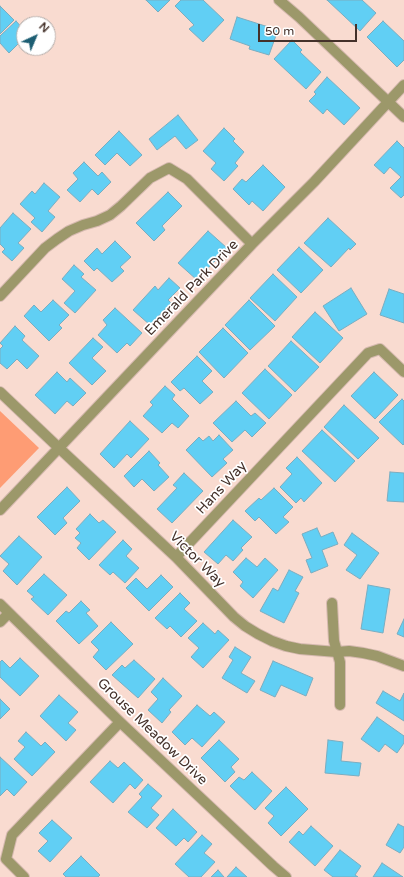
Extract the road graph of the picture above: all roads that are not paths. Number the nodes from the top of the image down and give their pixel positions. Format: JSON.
{"nodes":[{"id":1,"x":279,"y":0,"type":"edge"},
{"id":2,"x":404,"y":85,"type":"edge"},
{"id":3,"x":388,"y":102,"type":"junction"},
{"id":4,"x":404,"y":117,"type":"edge"},
{"id":5,"x":252,"y":244,"type":"junction"},
{"id":6,"x":0,"y":296,"type":"edge"},
{"id":7,"x":404,"y":372,"type":"edge"},
{"id":8,"x":0,"y":392,"type":"edge"},
{"id":9,"x":59,"y":448,"type":"junction"},
{"id":10,"x":0,"y":510,"type":"edge"},
{"id":11,"x":176,"y":557,"type":"junction"},
{"id":12,"x":332,"y":603,"type":"dead end"},
{"id":13,"x":0,"y":604,"type":"edge"},
{"id":14,"x":9,"y":613,"type":"junction"},
{"id":15,"x":0,"y":622,"type":"edge"},
{"id":16,"x":337,"y":652,"type":"junction"},
{"id":17,"x":404,"y":666,"type":"edge"},
{"id":18,"x":340,"y":704,"type":"dead end"},
{"id":19,"x":120,"y":722,"type":"junction"},
{"id":20,"x":24,"y":877,"type":"edge"},
{"id":21,"x":286,"y":877,"type":"edge"}],
"edges":[{"from":1,"to":3,"type":"street"},
{"from":2,"to":3,"type":"street","name":"Emerald Park Drive"},
{"from":3,"to":4,"type":"street"},
{"from":3,"to":5,"type":"street","name":"Emerald Park Drive"},
{"from":5,"to":6,"type":"street"},
{"from":5,"to":9,"type":"street","name":"Emerald Park Drive"},
{"from":7,"to":11,"type":"street","name":"Hans Way"},
{"from":8,"to":9,"type":"street","name":"Victor Way"},
{"from":9,"to":10,"type":"street","name":"Emerald Park Drive"},
{"from":9,"to":11,"type":"street","name":"Victor Way"},
{"from":11,"to":16,"type":"street","name":"Victor Way"},
{"from":12,"to":16,"type":"street"},
{"from":13,"to":14,"type":"street","name":"Grouse Meadow Drive"},
{"from":14,"to":15,"type":"street"},
{"from":14,"to":19,"type":"street","name":"Grouse Meadow Drive"},
{"from":16,"to":17,"type":"street","name":"Victor Way"},
{"from":16,"to":18,"type":"street"},
{"from":19,"to":20,"type":"street"},
{"from":19,"to":21,"type":"street","name":"Grouse Meadow Drive"}]}
